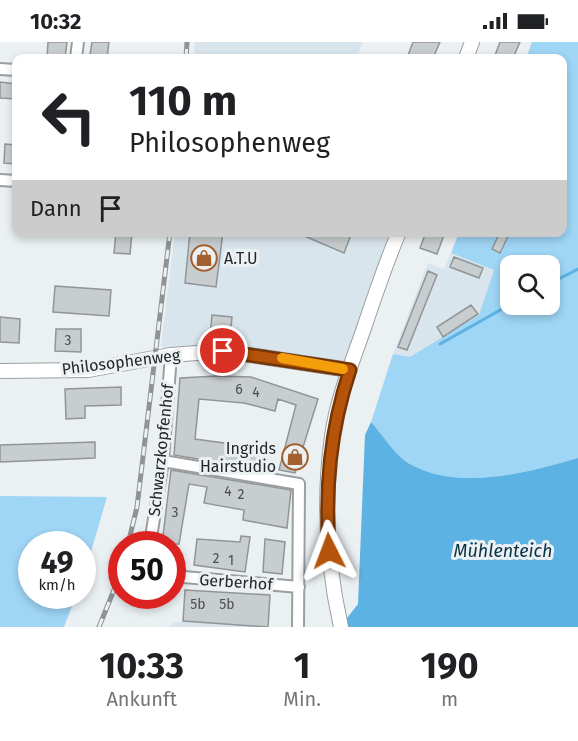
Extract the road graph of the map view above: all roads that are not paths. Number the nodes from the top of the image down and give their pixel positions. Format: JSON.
{"nodes":[{"id":1,"x":397,"y":237,"type":"edge"},
{"id":2,"x":171,"y":355,"type":"junction"},
{"id":3,"x":350,"y":370,"type":"junction"},
{"id":4,"x":0,"y":371,"type":"edge"},
{"id":5,"x":163,"y":460,"type":"junction"},
{"id":6,"x":152,"y":531,"type":"edge"},
{"id":7,"x":186,"y":577,"type":"edge"},
{"id":8,"x":299,"y":586,"type":"junction"},
{"id":9,"x":298,"y":627,"type":"edge"},
{"id":10,"x":341,"y":627,"type":"edge"}],
"edges":[{"from":1,"to":3,"type":"main road"},
{"from":2,"to":3,"type":"main road","name":"Philosophenweg"},
{"from":2,"to":4,"type":"main road","name":"Philosophenweg"},
{"from":2,"to":5,"type":"street","name":"Schwarzkopfenhof"},
{"from":3,"to":10,"type":"main road"},
{"from":5,"to":6,"type":"street","name":"Schwarzkopfenhof"},
{"from":5,"to":8,"type":"street"},
{"from":7,"to":8,"type":"street","name":"Gerberhof"},
{"from":8,"to":9,"type":"street"}]}
